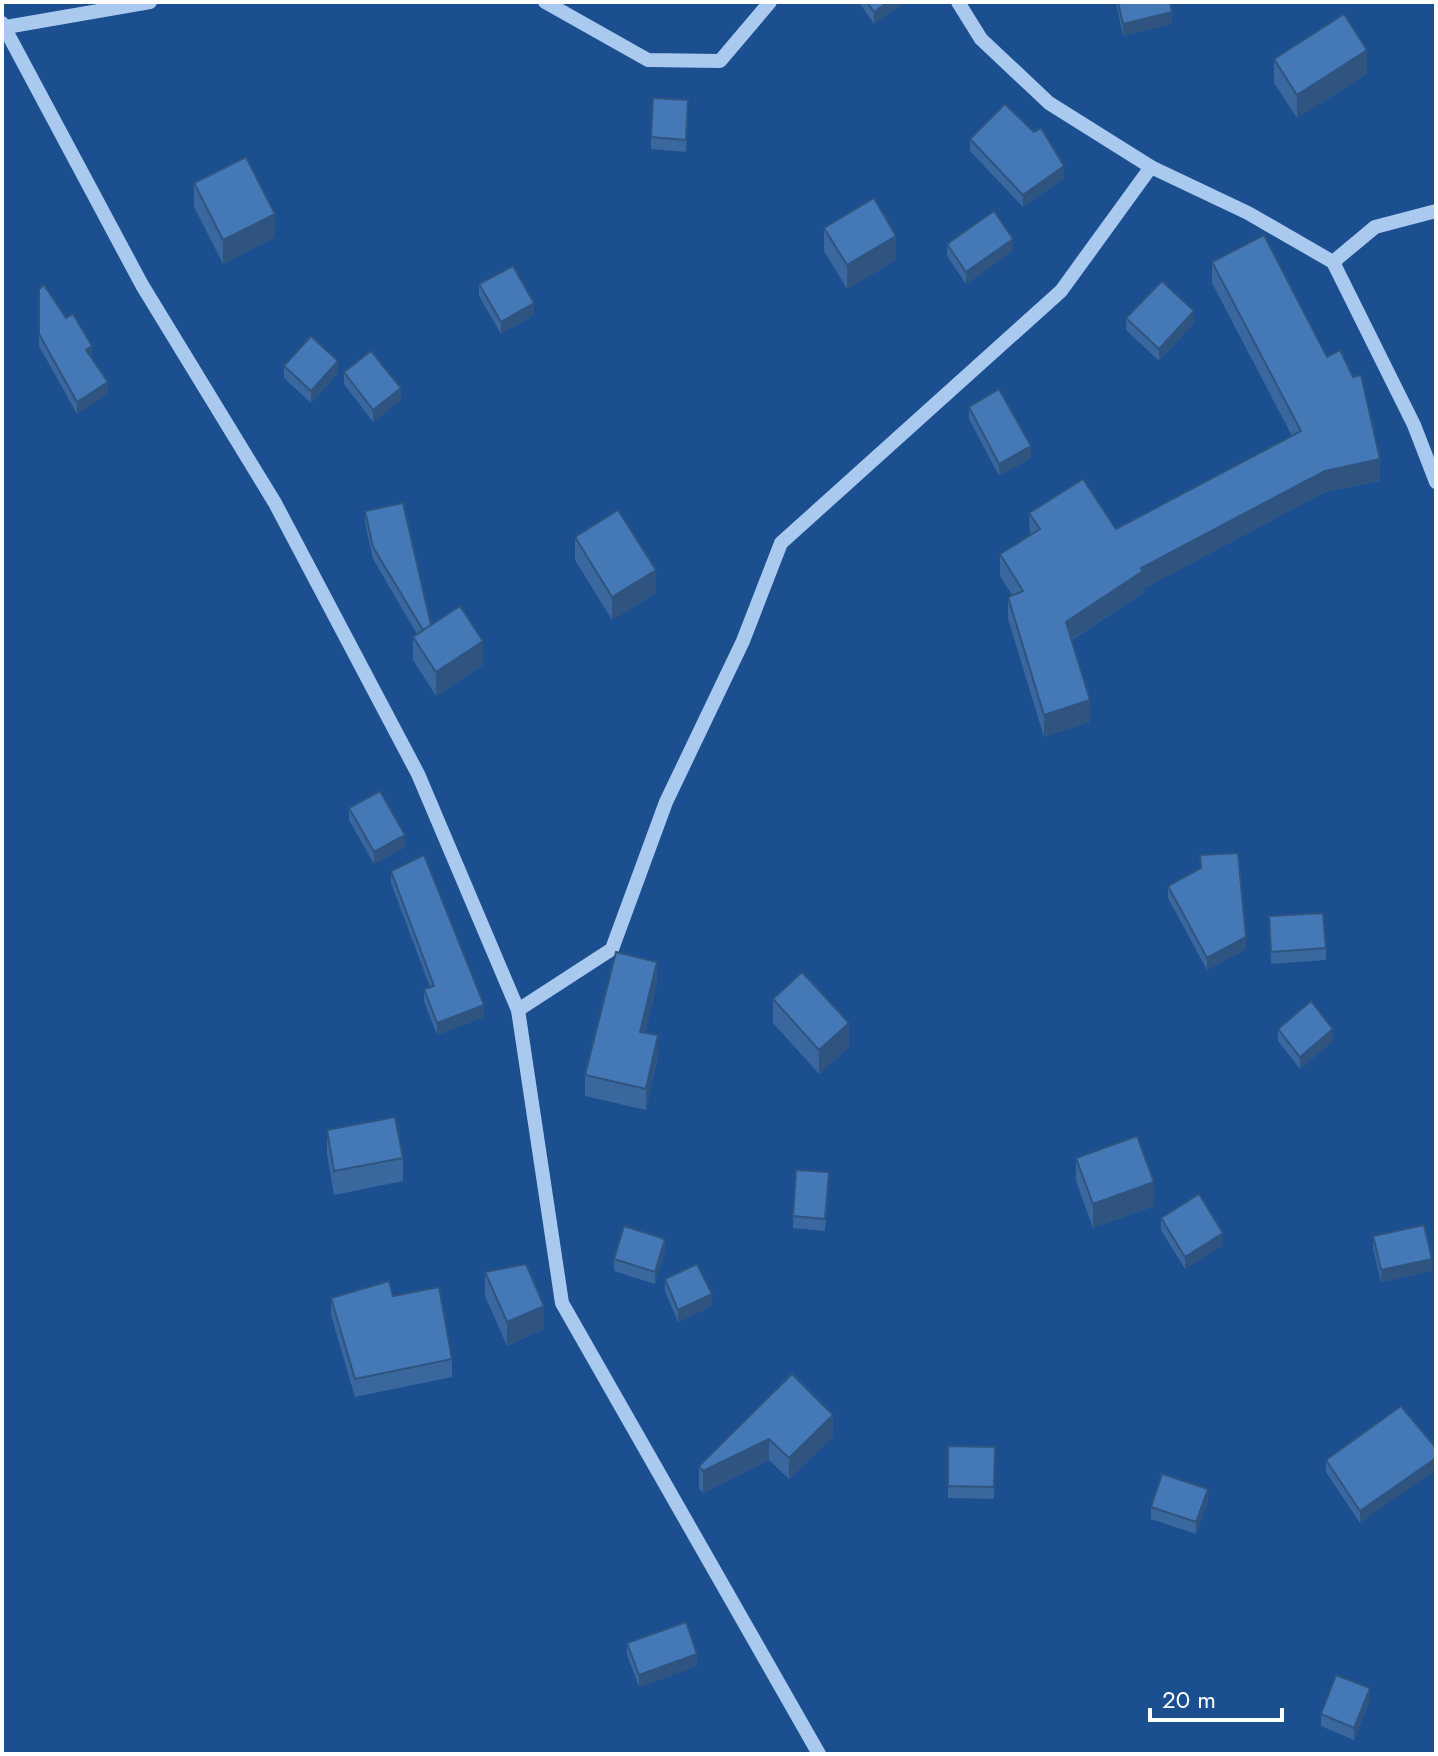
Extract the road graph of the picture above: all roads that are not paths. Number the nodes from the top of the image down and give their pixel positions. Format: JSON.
{"nodes":[{"id":1,"x":150,"y":2,"type":"edge"},
{"id":2,"x":545,"y":2,"type":"edge"},
{"id":3,"x":770,"y":2,"type":"edge"},
{"id":4,"x":958,"y":2,"type":"edge"},
{"id":5,"x":4,"y":25,"type":"edge"},
{"id":6,"x":1151,"y":167,"type":"junction"},
{"id":7,"x":1436,"y":211,"type":"edge"},
{"id":8,"x":1333,"y":262,"type":"junction"},
{"id":9,"x":1436,"y":482,"type":"edge"},
{"id":10,"x":518,"y":1010,"type":"junction"},
{"id":11,"x":819,"y":1754,"type":"edge"}],
"edges":[{"from":1,"to":5,"type":"street"},
{"from":2,"to":3,"type":"street"},
{"from":4,"to":6,"type":"street"},
{"from":5,"to":10,"type":"street"},
{"from":6,"to":8,"type":"street"},
{"from":6,"to":10,"type":"street"},
{"from":7,"to":8,"type":"street"},
{"from":8,"to":9,"type":"street"},
{"from":10,"to":11,"type":"street"}]}
